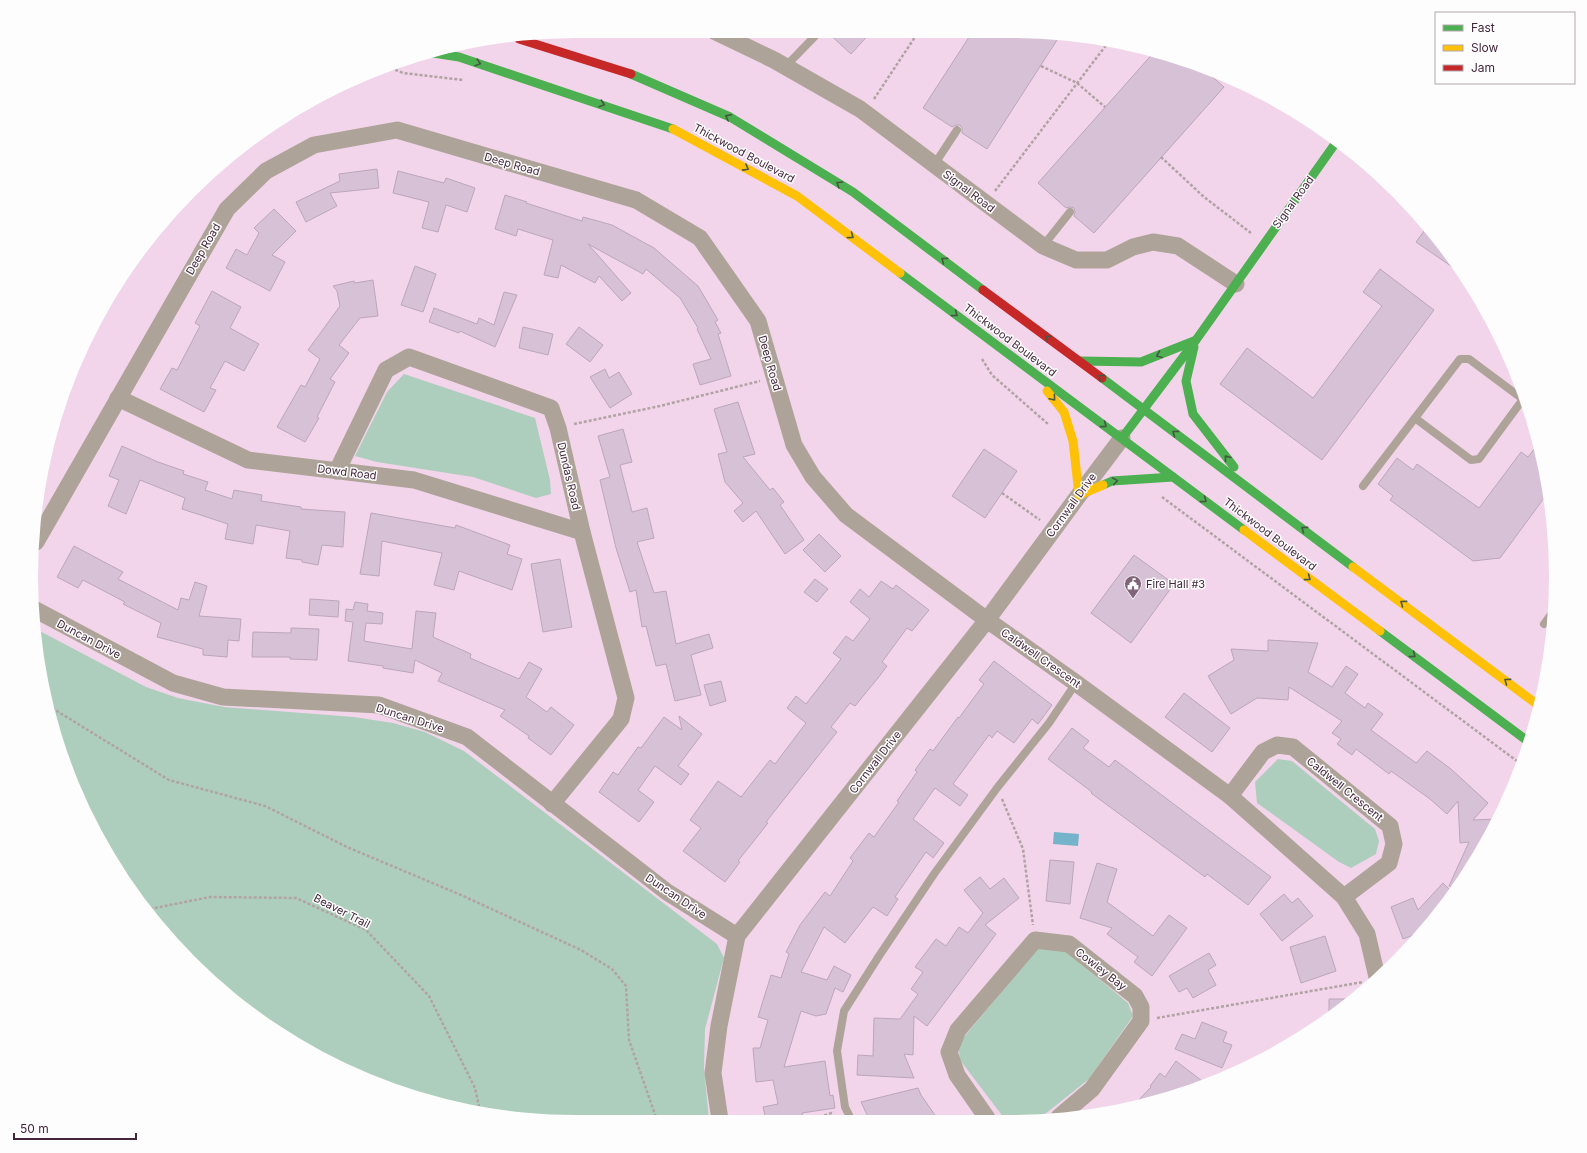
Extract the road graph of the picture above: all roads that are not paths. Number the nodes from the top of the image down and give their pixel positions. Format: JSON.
{"nodes":[{"id":1,"x":728,"y":38,"type":"edge"},
{"id":2,"x":813,"y":38,"type":"edge"},
{"id":3,"x":527,"y":41,"type":"edge"},
{"id":4,"x":443,"y":55,"type":"edge"},
{"id":5,"x":785,"y":67,"type":"junction"},
{"id":6,"x":957,"y":130,"type":"dead end"},
{"id":7,"x":1334,"y":146,"type":"edge"},
{"id":8,"x":934,"y":165,"type":"junction"},
{"id":9,"x":1070,"y":212,"type":"dead end"},
{"id":10,"x":1043,"y":246,"type":"junction"},
{"id":11,"x":1236,"y":284,"type":"junction"},
{"id":12,"x":1196,"y":340,"type":"junction"},
{"id":13,"x":1080,"y":361,"type":"junction"},
{"id":14,"x":1028,"y":368,"type":"junction"},
{"id":15,"x":1517,"y":395,"type":"edge"},
{"id":16,"x":118,"y":398,"type":"junction"},
{"id":17,"x":1521,"y":405,"type":"edge"},
{"id":18,"x":1143,"y":409,"type":"junction"},
{"id":19,"x":1414,"y":418,"type":"junction"},
{"id":20,"x":1122,"y":438,"type":"junction"},
{"id":21,"x":337,"y":471,"type":"junction"},
{"id":22,"x":1173,"y":477,"type":"junction"},
{"id":23,"x":1363,"y":486,"type":"dead end"},
{"id":24,"x":1251,"y":489,"type":"junction"},
{"id":25,"x":1078,"y":495,"type":"junction"},
{"id":26,"x":582,"y":532,"type":"junction"},
{"id":27,"x":40,"y":536,"type":"edge"},
{"id":28,"x":39,"y":612,"type":"edge"},
{"id":29,"x":987,"y":620,"type":"junction"},
{"id":30,"x":1547,"y":620,"type":"edge"},
{"id":31,"x":1544,"y":624,"type":"dead end"},
{"id":32,"x":1076,"y":683,"type":"junction"},
{"id":33,"x":1534,"y":702,"type":"edge"},
{"id":34,"x":1524,"y":738,"type":"edge"},
{"id":35,"x":1230,"y":796,"type":"junction"},
{"id":36,"x":552,"y":804,"type":"junction"},
{"id":37,"x":1344,"y":897,"type":"junction"},
{"id":38,"x":737,"y":936,"type":"junction"},
{"id":39,"x":1371,"y":976,"type":"edge"},
{"id":40,"x":1065,"y":1112,"type":"edge"},
{"id":41,"x":719,"y":1115,"type":"edge"},
{"id":42,"x":849,"y":1115,"type":"edge"},
{"id":43,"x":985,"y":1115,"type":"edge"}],
"edges":[{"from":1,"to":5,"type":"street","name":"Signal Road"},
{"from":2,"to":5,"type":"lane"},
{"from":13,"to":3,"type":"main road","name":"Thickwood Boulevard","one_way":true},
{"from":4,"to":14,"type":"main road","name":"Thickwood Boulevard","one_way":true},
{"from":5,"to":8,"type":"street","name":"Signal Road"},
{"from":6,"to":8,"type":"lane"},
{"from":7,"to":11,"type":"main road","name":"Signal Road"},
{"from":8,"to":10,"type":"street","name":"Signal Road"},
{"from":9,"to":10,"type":"lane"},
{"from":10,"to":11,"type":"street","name":"Signal Road"},
{"from":11,"to":12,"type":"main road","name":"Signal Road"},
{"from":12,"to":13,"type":"main road","one_way":true},
{"from":12,"to":18,"type":"main road","name":"Signal Road"},
{"from":24,"to":12,"type":"main road","one_way":true},
{"from":18,"to":13,"type":"main road","name":"Thickwood Boulevard","one_way":true},
{"from":14,"to":20,"type":"main road","name":"Thickwood Boulevard","one_way":true},
{"from":14,"to":25,"type":"main road","one_way":true},
{"from":15,"to":19,"type":"lane"},
{"from":16,"to":21,"type":"street","name":"Dowd Road"},
{"from":16,"to":27,"type":"street","name":"Deep Road"},
{"from":16,"to":29,"type":"street","name":"Deep Road"},
{"from":17,"to":19,"type":"lane"},
{"from":18,"to":20,"type":"main road","name":"Signal Road"},
{"from":24,"to":18,"type":"main road","name":"Thickwood Boulevard","one_way":true},
{"from":19,"to":23,"type":"lane"},
{"from":20,"to":22,"type":"main road","name":"Thickwood Boulevard"},
{"from":20,"to":25,"type":"street","name":"Cornwall Drive"},
{"from":21,"to":26,"type":"street","name":"Dowd Road"},
{"from":21,"to":26,"type":"street","name":"Dundas Road"},
{"from":25,"to":22,"type":"main road","one_way":true},
{"from":22,"to":34,"type":"main road","name":"Thickwood Boulevard","one_way":true},
{"from":33,"to":24,"type":"main road","name":"Thickwood Boulevard","one_way":true},
{"from":25,"to":29,"type":"street","name":"Cornwall Drive"},
{"from":26,"to":36,"type":"street","name":"Dundas Road"},
{"from":28,"to":36,"type":"street","name":"Duncan Drive"},
{"from":29,"to":32,"type":"street","name":"Caldwell Crescent"},
{"from":29,"to":38,"type":"street","name":"Cornwall Drive"},
{"from":30,"to":31,"type":"lane"},
{"from":32,"to":35,"type":"street","name":"Caldwell Crescent"},
{"from":32,"to":42,"type":"lane"},
{"from":35,"to":37,"type":"street","name":"Caldwell Crescent"},
{"from":35,"to":37,"type":"street","name":"Caldwell Crescent"},
{"from":36,"to":38,"type":"street","name":"Duncan Drive"},
{"from":37,"to":39,"type":"street","name":"Caldwell Crescent"},
{"from":38,"to":41,"type":"street","name":"Cornwall Drive"},
{"from":40,"to":43,"type":"street","name":"Cowley Bay"}]}
